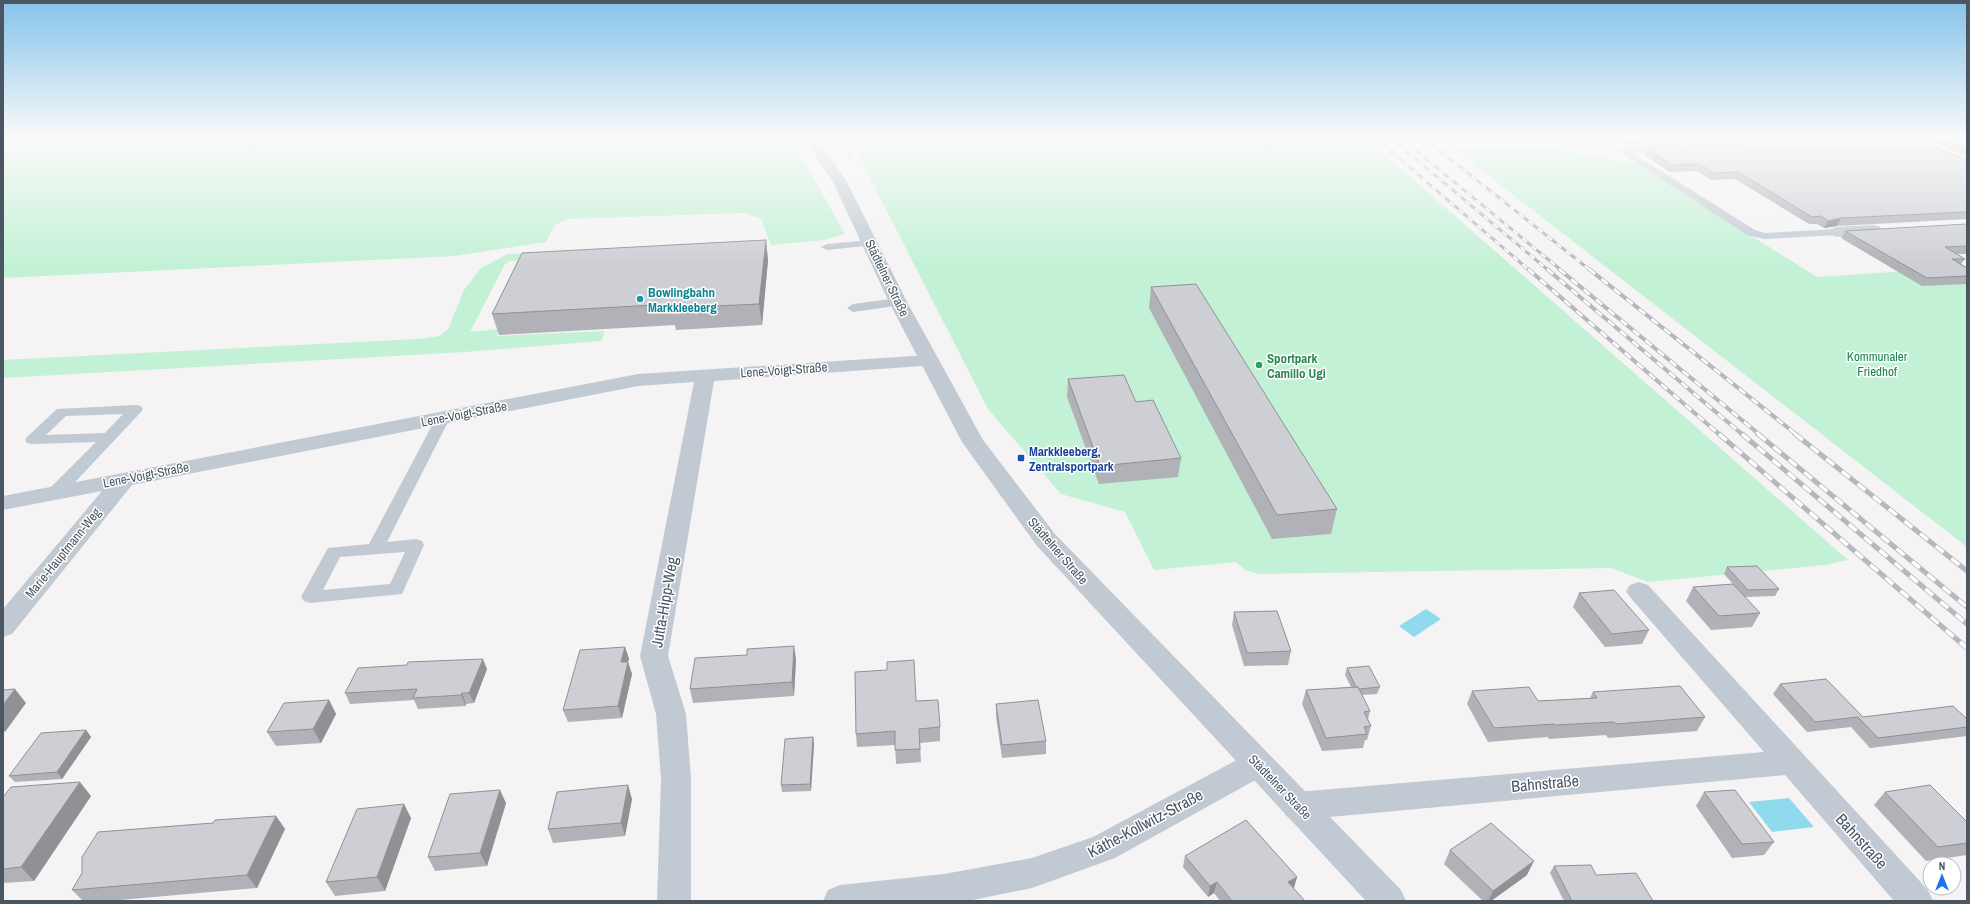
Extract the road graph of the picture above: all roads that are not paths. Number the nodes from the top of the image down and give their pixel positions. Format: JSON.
{"nodes":[{"id":1,"x":839,"y":181,"type":"edge"},
{"id":2,"x":1670,"y":181,"type":"edge"},
{"id":3,"x":1890,"y":229,"type":"edge"},
{"id":4,"x":1836,"y":232,"type":"joint"},
{"id":5,"x":870,"y":243,"type":"junction"},
{"id":6,"x":827,"y":247,"type":"dead end"},
{"id":7,"x":898,"y":302,"type":"junction"},
{"id":8,"x":853,"y":308,"type":"dead end"},
{"id":9,"x":929,"y":361,"type":"junction"},
{"id":10,"x":705,"y":376,"type":"junction"},
{"id":11,"x":443,"y":418,"type":"junction"},
{"id":12,"x":108,"y":437,"type":"junction"},
{"id":13,"x":124,"y":480,"type":"junction"},
{"id":14,"x":55,"y":493,"type":"junction"},
{"id":15,"x":3,"y":503,"type":"edge"},
{"id":16,"x":375,"y":549,"type":"junction"},
{"id":17,"x":1639,"y":591,"type":"dead end"},
{"id":18,"x":3,"y":627,"type":"edge"},
{"id":19,"x":1792,"y":762,"type":"junction"},
{"id":20,"x":1257,"y":764,"type":"junction"},
{"id":21,"x":1297,"y":806,"type":"junction"},
{"id":22,"x":674,"y":901,"type":"edge"},
{"id":23,"x":840,"y":901,"type":"edge"},
{"id":24,"x":1389,"y":901,"type":"edge"},
{"id":25,"x":1916,"y":901,"type":"edge"}],
"edges":[{"from":1,"to":5,"type":"street","name":"Städtelner Straße"},
{"from":2,"to":4,"type":"lane"},
{"from":3,"to":4,"type":"street"},
{"from":5,"to":6,"type":"lane"},
{"from":5,"to":7,"type":"street","name":"Städtelner Straße"},
{"from":7,"to":8,"type":"lane"},
{"from":7,"to":9,"type":"street","name":"Städtelner Straße"},
{"from":9,"to":10,"type":"street","name":"Lene-Voigt-Straße"},
{"from":9,"to":20,"type":"street","name":"Städtelner Straße"},
{"from":10,"to":11,"type":"street","name":"Lene-Voigt-Straße"},
{"from":10,"to":22,"type":"street","name":"Jutta-Hipp-Weg"},
{"from":11,"to":13,"type":"street","name":"Lene-Voigt-Straße"},
{"from":11,"to":16,"type":"lane"},
{"from":12,"to":12,"type":"lane"},
{"from":12,"to":14,"type":"lane"},
{"from":13,"to":14,"type":"street","name":"Lene-Voigt-Straße"},
{"from":13,"to":18,"type":"street","name":"Marie-Hauptmann-Weg"},
{"from":14,"to":15,"type":"street","name":"Lene-Voigt-Straße"},
{"from":16,"to":16,"type":"lane"},
{"from":17,"to":19,"type":"street","name":"Bahnstraße"},
{"from":19,"to":21,"type":"street","name":"Bahnstraße"},
{"from":19,"to":25,"type":"street","name":"Bahnstraße"},
{"from":20,"to":21,"type":"street","name":"Städtelner Straße"},
{"from":20,"to":23,"type":"street","name":"Käthe-Kollwitz-Straße"},
{"from":21,"to":24,"type":"street","name":"Städtelner Straße"}]}
